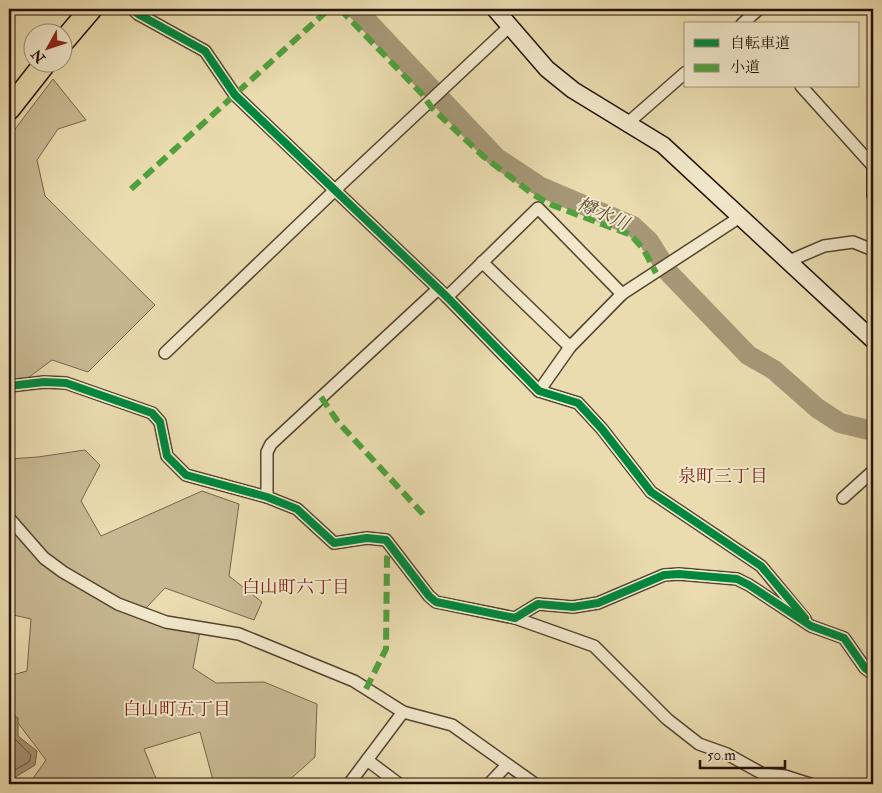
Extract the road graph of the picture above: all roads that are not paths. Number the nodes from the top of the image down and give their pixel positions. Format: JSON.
{"nodes":[{"id":1,"x":92,"y":9,"type":"edge"},
{"id":2,"x":133,"y":9,"type":"edge"},
{"id":3,"x":496,"y":9,"type":"edge"},
{"id":4,"x":759,"y":9,"type":"edge"},
{"id":5,"x":745,"y":22,"type":"edge"},
{"id":6,"x":510,"y":26,"type":"junction"},
{"id":7,"x":72,"y":32,"type":"edge"},
{"id":8,"x":38,"y":72,"type":"edge"},
{"id":9,"x":684,"y":74,"type":"edge"},
{"id":10,"x":803,"y":88,"type":"edge"},
{"id":11,"x":9,"y":109,"type":"edge"},
{"id":12,"x":629,"y":122,"type":"junction"},
{"id":13,"x":335,"y":190,"type":"junction"},
{"id":14,"x":873,"y":196,"type":"edge"},
{"id":15,"x":740,"y":217,"type":"junction"},
{"id":16,"x":873,"y":250,"type":"edge"},
{"id":17,"x":789,"y":261,"type":"junction"},
{"id":18,"x":482,"y":262,"type":"junction"},
{"id":19,"x":442,"y":293,"type":"junction"},
{"id":20,"x":622,"y":294,"type":"junction"},
{"id":21,"x":873,"y":340,"type":"edge"},
{"id":22,"x":570,"y":347,"type":"junction"},
{"id":23,"x":165,"y":353,"type":"dead end"},
{"id":24,"x":9,"y":386,"type":"edge"},
{"id":25,"x":539,"y":391,"type":"junction"},
{"id":26,"x":873,"y":470,"type":"edge"},
{"id":27,"x":267,"y":497,"type":"junction"},
{"id":28,"x":843,"y":498,"type":"dead end"},
{"id":29,"x":9,"y":518,"type":"edge"},
{"id":30,"x":516,"y":618,"type":"junction"},
{"id":31,"x":811,"y":626,"type":"junction"},
{"id":32,"x":873,"y":674,"type":"edge"},
{"id":33,"x":403,"y":712,"type":"junction"},
{"id":34,"x":367,"y":760,"type":"junction"},
{"id":35,"x":507,"y":765,"type":"junction"},
{"id":36,"x":349,"y":784,"type":"edge"},
{"id":37,"x":399,"y":784,"type":"edge"},
{"id":38,"x":489,"y":784,"type":"edge"},
{"id":39,"x":535,"y":784,"type":"edge"},
{"id":40,"x":810,"y":784,"type":"edge"}],
"edges":[{"from":1,"to":7,"type":"highway"},
{"from":2,"to":13,"type":"street"},
{"from":3,"to":6,"type":"street"},
{"from":4,"to":5,"type":"street"},
{"from":6,"to":12,"type":"street"},
{"from":6,"to":13,"type":"street"},
{"from":8,"to":11,"type":"highway"},
{"from":9,"to":12,"type":"street"},
{"from":10,"to":14,"type":"street"},
{"from":12,"to":15,"type":"street"},
{"from":13,"to":19,"type":"street"},
{"from":13,"to":23,"type":"street"},
{"from":15,"to":17,"type":"street"},
{"from":15,"to":20,"type":"street"},
{"from":16,"to":17,"type":"street"},
{"from":17,"to":21,"type":"street"},
{"from":18,"to":19,"type":"street"},
{"from":18,"to":20,"type":"street"},
{"from":18,"to":22,"type":"street"},
{"from":19,"to":25,"type":"street"},
{"from":19,"to":27,"type":"street"},
{"from":20,"to":22,"type":"street"},
{"from":22,"to":25,"type":"street"},
{"from":24,"to":27,"type":"street"},
{"from":25,"to":31,"type":"street"},
{"from":26,"to":28,"type":"street"},
{"from":27,"to":30,"type":"street"},
{"from":29,"to":33,"type":"street"},
{"from":30,"to":31,"type":"street"},
{"from":30,"to":40,"type":"street"},
{"from":31,"to":32,"type":"street"},
{"from":33,"to":34,"type":"street"},
{"from":33,"to":35,"type":"street"},
{"from":34,"to":36,"type":"street"},
{"from":34,"to":37,"type":"street"},
{"from":35,"to":38,"type":"street"},
{"from":35,"to":39,"type":"street"}]}
